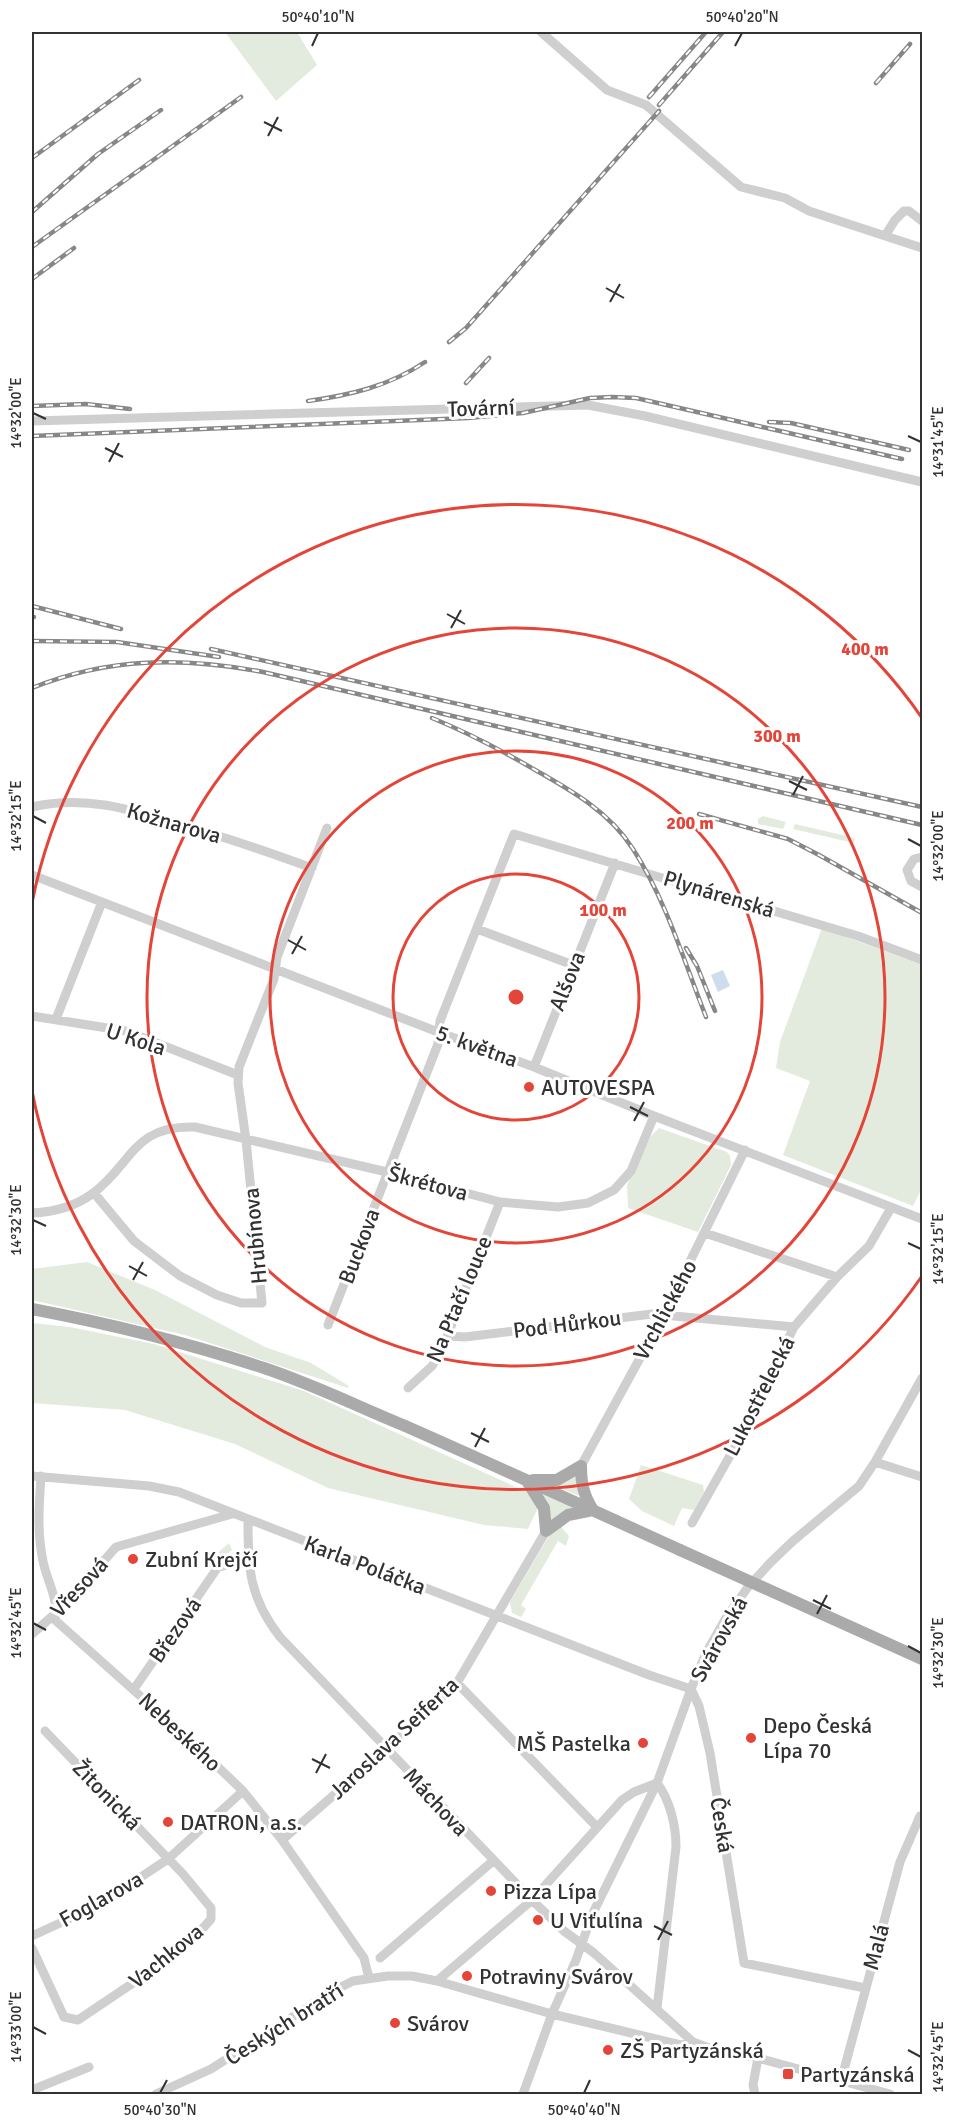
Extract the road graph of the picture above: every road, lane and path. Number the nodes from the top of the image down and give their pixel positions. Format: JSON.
{"nodes":[{"id":1,"x":541,"y":32,"type":"edge"},
{"id":2,"x":922,"y":220,"type":"edge"},
{"id":3,"x":885,"y":236,"type":"junction"},
{"id":4,"x":922,"y":248,"type":"edge"},
{"id":5,"x":32,"y":421,"type":"edge"},
{"id":6,"x":922,"y":482,"type":"edge"},
{"id":7,"x":32,"y":807,"type":"edge"},
{"id":8,"x":327,"y":828,"type":"dead end"},
{"id":9,"x":514,"y":834,"type":"joint"},
{"id":10,"x":922,"y":857,"type":"edge"},
{"id":11,"x":615,"y":863,"type":"junction"},
{"id":12,"x":312,"y":867,"type":"junction"},
{"id":13,"x":32,"y":875,"type":"edge"},
{"id":14,"x":922,"y":887,"type":"edge"},
{"id":15,"x":102,"y":902,"type":"junction"},
{"id":16,"x":477,"y":929,"type":"junction"},
{"id":17,"x":922,"y":960,"type":"edge"},
{"id":18,"x":573,"y":965,"type":"junction"},
{"id":19,"x":276,"y":970,"type":"junction"},
{"id":20,"x":32,"y":1016,"type":"edge"},
{"id":21,"x":56,"y":1019,"type":"junction"},
{"id":22,"x":438,"y":1032,"type":"junction"},
{"id":23,"x":534,"y":1067,"type":"junction"},
{"id":24,"x":238,"y":1075,"type":"junction"},
{"id":25,"x":654,"y":1116,"type":"junction"},
{"id":26,"x":246,"y":1140,"type":"junction"},
{"id":27,"x":745,"y":1150,"type":"junction"},
{"id":28,"x":387,"y":1172,"type":"junction"},
{"id":29,"x":94,"y":1193,"type":"junction"},
{"id":30,"x":500,"y":1202,"type":"junction"},
{"id":31,"x":891,"y":1208,"type":"junction"},
{"id":32,"x":32,"y":1213,"type":"edge"},
{"id":33,"x":922,"y":1219,"type":"edge"},
{"id":34,"x":705,"y":1233,"type":"junction"},
{"id":35,"x":837,"y":1277,"type":"junction"},
{"id":36,"x":32,"y":1309,"type":"edge"},
{"id":37,"x":664,"y":1314,"type":"junction"},
{"id":38,"x":328,"y":1325,"type":"dead end"},
{"id":39,"x":794,"y":1327,"type":"junction"},
{"id":40,"x":447,"y":1336,"type":"junction"},
{"id":41,"x":922,"y":1378,"type":"edge"},
{"id":42,"x":408,"y":1388,"type":"dead end"},
{"id":43,"x":875,"y":1462,"type":"junction"},
{"id":44,"x":581,"y":1466,"type":"junction"},
{"id":45,"x":36,"y":1476,"type":"edge"},
{"id":46,"x":922,"y":1477,"type":"edge"},
{"id":47,"x":526,"y":1480,"type":"junction"},
{"id":48,"x":593,"y":1510,"type":"junction"},
{"id":49,"x":232,"y":1514,"type":"junction"},
{"id":50,"x":248,"y":1520,"type":"junction"},
{"id":51,"x":692,"y":1523,"type":"dead end"},
{"id":52,"x":546,"y":1531,"type":"junction"},
{"id":53,"x":248,"y":1560,"type":"junction"},
{"id":54,"x":60,"y":1609,"type":"junction"},
{"id":55,"x":496,"y":1616,"type":"junction"},
{"id":56,"x":32,"y":1634,"type":"edge"},
{"id":57,"x":922,"y":1659,"type":"edge"},
{"id":58,"x":457,"y":1683,"type":"junction"},
{"id":59,"x":134,"y":1689,"type":"junction"},
{"id":60,"x":691,"y":1689,"type":"junction"},
{"id":61,"x":45,"y":1731,"type":"dead end"},
{"id":62,"x":387,"y":1749,"type":"junction"},
{"id":63,"x":657,"y":1783,"type":"junction"},
{"id":64,"x":243,"y":1791,"type":"junction"},
{"id":65,"x":920,"y":1816,"type":"dead end"},
{"id":66,"x":597,"y":1827,"type":"junction"},
{"id":67,"x":282,"y":1840,"type":"junction"},
{"id":68,"x":168,"y":1859,"type":"junction"},
{"id":69,"x":493,"y":1861,"type":"junction"},
{"id":70,"x":532,"y":1899,"type":"junction"},
{"id":71,"x":32,"y":1936,"type":"edge"},
{"id":72,"x":582,"y":1944,"type":"junction"},
{"id":73,"x":32,"y":1948,"type":"edge"},
{"id":74,"x":380,"y":1958,"type":"dead end"},
{"id":75,"x":369,"y":1978,"type":"junction"},
{"id":76,"x":437,"y":1981,"type":"junction"},
{"id":77,"x":865,"y":1988,"type":"junction"},
{"id":78,"x":657,"y":2008,"type":"junction"},
{"id":79,"x":552,"y":2014,"type":"junction"},
{"id":80,"x":693,"y":2042,"type":"junction"},
{"id":81,"x":758,"y":2058,"type":"junction"},
{"id":82,"x":88,"y":2067,"type":"dead end"},
{"id":83,"x":841,"y":2081,"type":"junction"},
{"id":84,"x":33,"y":2088,"type":"edge"},
{"id":85,"x":156,"y":2094,"type":"edge"},
{"id":86,"x":523,"y":2094,"type":"edge"},
{"id":87,"x":755,"y":2094,"type":"edge"},
{"id":88,"x":890,"y":2094,"type":"edge"}],
"edges":[{"from":1,"to":3,"type":"street"},
{"from":2,"to":3,"type":"street"},
{"from":3,"to":4,"type":"street"},
{"from":5,"to":6,"type":"street","name":"Tovární"},
{"from":7,"to":12,"type":"street","name":"Kožnarova"},
{"from":8,"to":12,"type":"street","name":"Hrubínova"},
{"from":9,"to":11,"type":"street","name":"Plynárenská"},
{"from":9,"to":16,"type":"street","name":"Buckova"},
{"from":10,"to":14,"type":"street"},
{"from":11,"to":17,"type":"street","name":"Plynárenská"},
{"from":11,"to":18,"type":"street","name":"Alšova"},
{"from":12,"to":19,"type":"street","name":"Hrubínova"},
{"from":13,"to":15,"type":"street","name":"5. května"},
{"from":15,"to":19,"type":"street","name":"5. května"},
{"from":15,"to":21,"type":"street"},
{"from":16,"to":18,"type":"street"},
{"from":16,"to":22,"type":"street","name":"Buckova"},
{"from":18,"to":23,"type":"street","name":"Alšova"},
{"from":19,"to":22,"type":"street","name":"5. května"},
{"from":19,"to":24,"type":"street","name":"Hrubínova"},
{"from":20,"to":21,"type":"street","name":"U Kola"},
{"from":21,"to":24,"type":"street","name":"U Kola"},
{"from":22,"to":23,"type":"street","name":"5. května"},
{"from":22,"to":28,"type":"street","name":"Buckova"},
{"from":23,"to":25,"type":"street","name":"5. května"},
{"from":24,"to":26,"type":"street","name":"Hrubínova"},
{"from":25,"to":27,"type":"street","name":"5. května"},
{"from":25,"to":30,"type":"street","name":"Škrétova"},
{"from":26,"to":28,"type":"street","name":"Škrétova"},
{"from":26,"to":29,"type":"street","name":"Škrétova"},
{"from":26,"to":29,"type":"street","name":"Hrubínova"},
{"from":27,"to":31,"type":"street","name":"5. května"},
{"from":27,"to":34,"type":"street","name":"Vrchlického"},
{"from":28,"to":30,"type":"street","name":"Škrétova"},
{"from":28,"to":38,"type":"street","name":"Buckova"},
{"from":29,"to":32,"type":"street"},
{"from":30,"to":40,"type":"street","name":"Na Ptačí louce"},
{"from":31,"to":33,"type":"street","name":"5. května"},
{"from":31,"to":35,"type":"street","name":"Lukostřelecká"},
{"from":34,"to":35,"type":"street"},
{"from":34,"to":37,"type":"street","name":"Vrchlického"},
{"from":35,"to":39,"type":"street","name":"Lukostřelecká"},
{"from":36,"to":47,"type":"main road"},
{"from":37,"to":39,"type":"street","name":"Pod Hůrkou"},
{"from":37,"to":40,"type":"street","name":"Pod Hůrkou"},
{"from":37,"to":44,"type":"street","name":"Vrchlického"},
{"from":39,"to":51,"type":"street","name":"Lukostřelecká"},
{"from":40,"to":42,"type":"street","name":"Na Ptačí louce"},
{"from":41,"to":43,"type":"street","name":"Svárovská"},
{"from":43,"to":46,"type":"street"},
{"from":43,"to":60,"type":"street","name":"Svárovská"},
{"from":44,"to":47,"type":"main road"},
{"from":44,"to":48,"type":"main road"},
{"from":45,"to":49,"type":"street","name":"Karla Poláčka"},
{"from":45,"to":54,"type":"street","name":"Nebeského"},
{"from":47,"to":48,"type":"main road"},
{"from":47,"to":52,"type":"main road"},
{"from":48,"to":52,"type":"main road"},
{"from":48,"to":57,"type":"main road","bridge":true},
{"from":49,"to":50,"type":"street","name":"Karla Poláčka"},
{"from":49,"to":54,"type":"street","name":"Vřesová"},
{"from":50,"to":53,"type":"street","name":"Máchova"},
{"from":50,"to":55,"type":"street","name":"Karla Poláčka"},
{"from":52,"to":55,"type":"street","name":"Jaroslava Seiferta"},
{"from":53,"to":59,"type":"street","name":"Březová"},
{"from":53,"to":62,"type":"street","name":"Máchova"},
{"from":54,"to":56,"type":"street","name":"Vřesová"},
{"from":54,"to":59,"type":"street","name":"Nebeského"},
{"from":55,"to":58,"type":"street","name":"Jaroslava Seiferta"},
{"from":55,"to":60,"type":"street","name":"Karla Poláčka"},
{"from":58,"to":62,"type":"street","name":"Jaroslava Seiferta"},
{"from":58,"to":66,"type":"street"},
{"from":59,"to":64,"type":"street","name":"Nebeského"},
{"from":60,"to":63,"type":"street","name":"Svárovská"},
{"from":60,"to":77,"type":"street","name":"Česká"},
{"from":61,"to":68,"type":"street","name":"Žitonická"},
{"from":62,"to":67,"type":"street","name":"Jaroslava Seiferta"},
{"from":62,"to":69,"type":"street","name":"Máchova"},
{"from":63,"to":66,"type":"street"},
{"from":63,"to":72,"type":"street","name":"Svárovská"},
{"from":63,"to":78,"type":"street"},
{"from":64,"to":67,"type":"street","name":"Nebeského"},
{"from":64,"to":68,"type":"street"},
{"from":65,"to":77,"type":"street","name":"Malá"},
{"from":66,"to":70,"type":"street"},
{"from":67,"to":75,"type":"street","name":"Nebeského"},
{"from":68,"to":71,"type":"street","name":"Foglarova"},
{"from":68,"to":73,"type":"street","name":"Vachkova"},
{"from":69,"to":70,"type":"street","name":"Máchova"},
{"from":69,"to":74,"type":"street"},
{"from":70,"to":72,"type":"street","name":"Máchova"},
{"from":70,"to":76,"type":"street"},
{"from":72,"to":78,"type":"street","name":"Máchova"},
{"from":72,"to":79,"type":"street","name":"Svárovská"},
{"from":75,"to":76,"type":"street","name":"Českých bratří"},
{"from":75,"to":85,"type":"street","name":"Českých bratří"},
{"from":76,"to":79,"type":"street"},
{"from":77,"to":83,"type":"street","name":"Malá"},
{"from":78,"to":80,"type":"street","name":"Máchova"},
{"from":79,"to":80,"type":"street"},
{"from":79,"to":86,"type":"street","name":"Svárovská"},
{"from":80,"to":81,"type":"street"},
{"from":81,"to":83,"type":"street"},
{"from":81,"to":87,"type":"street"},
{"from":82,"to":84,"type":"street"},
{"from":83,"to":88,"type":"street"}]}
